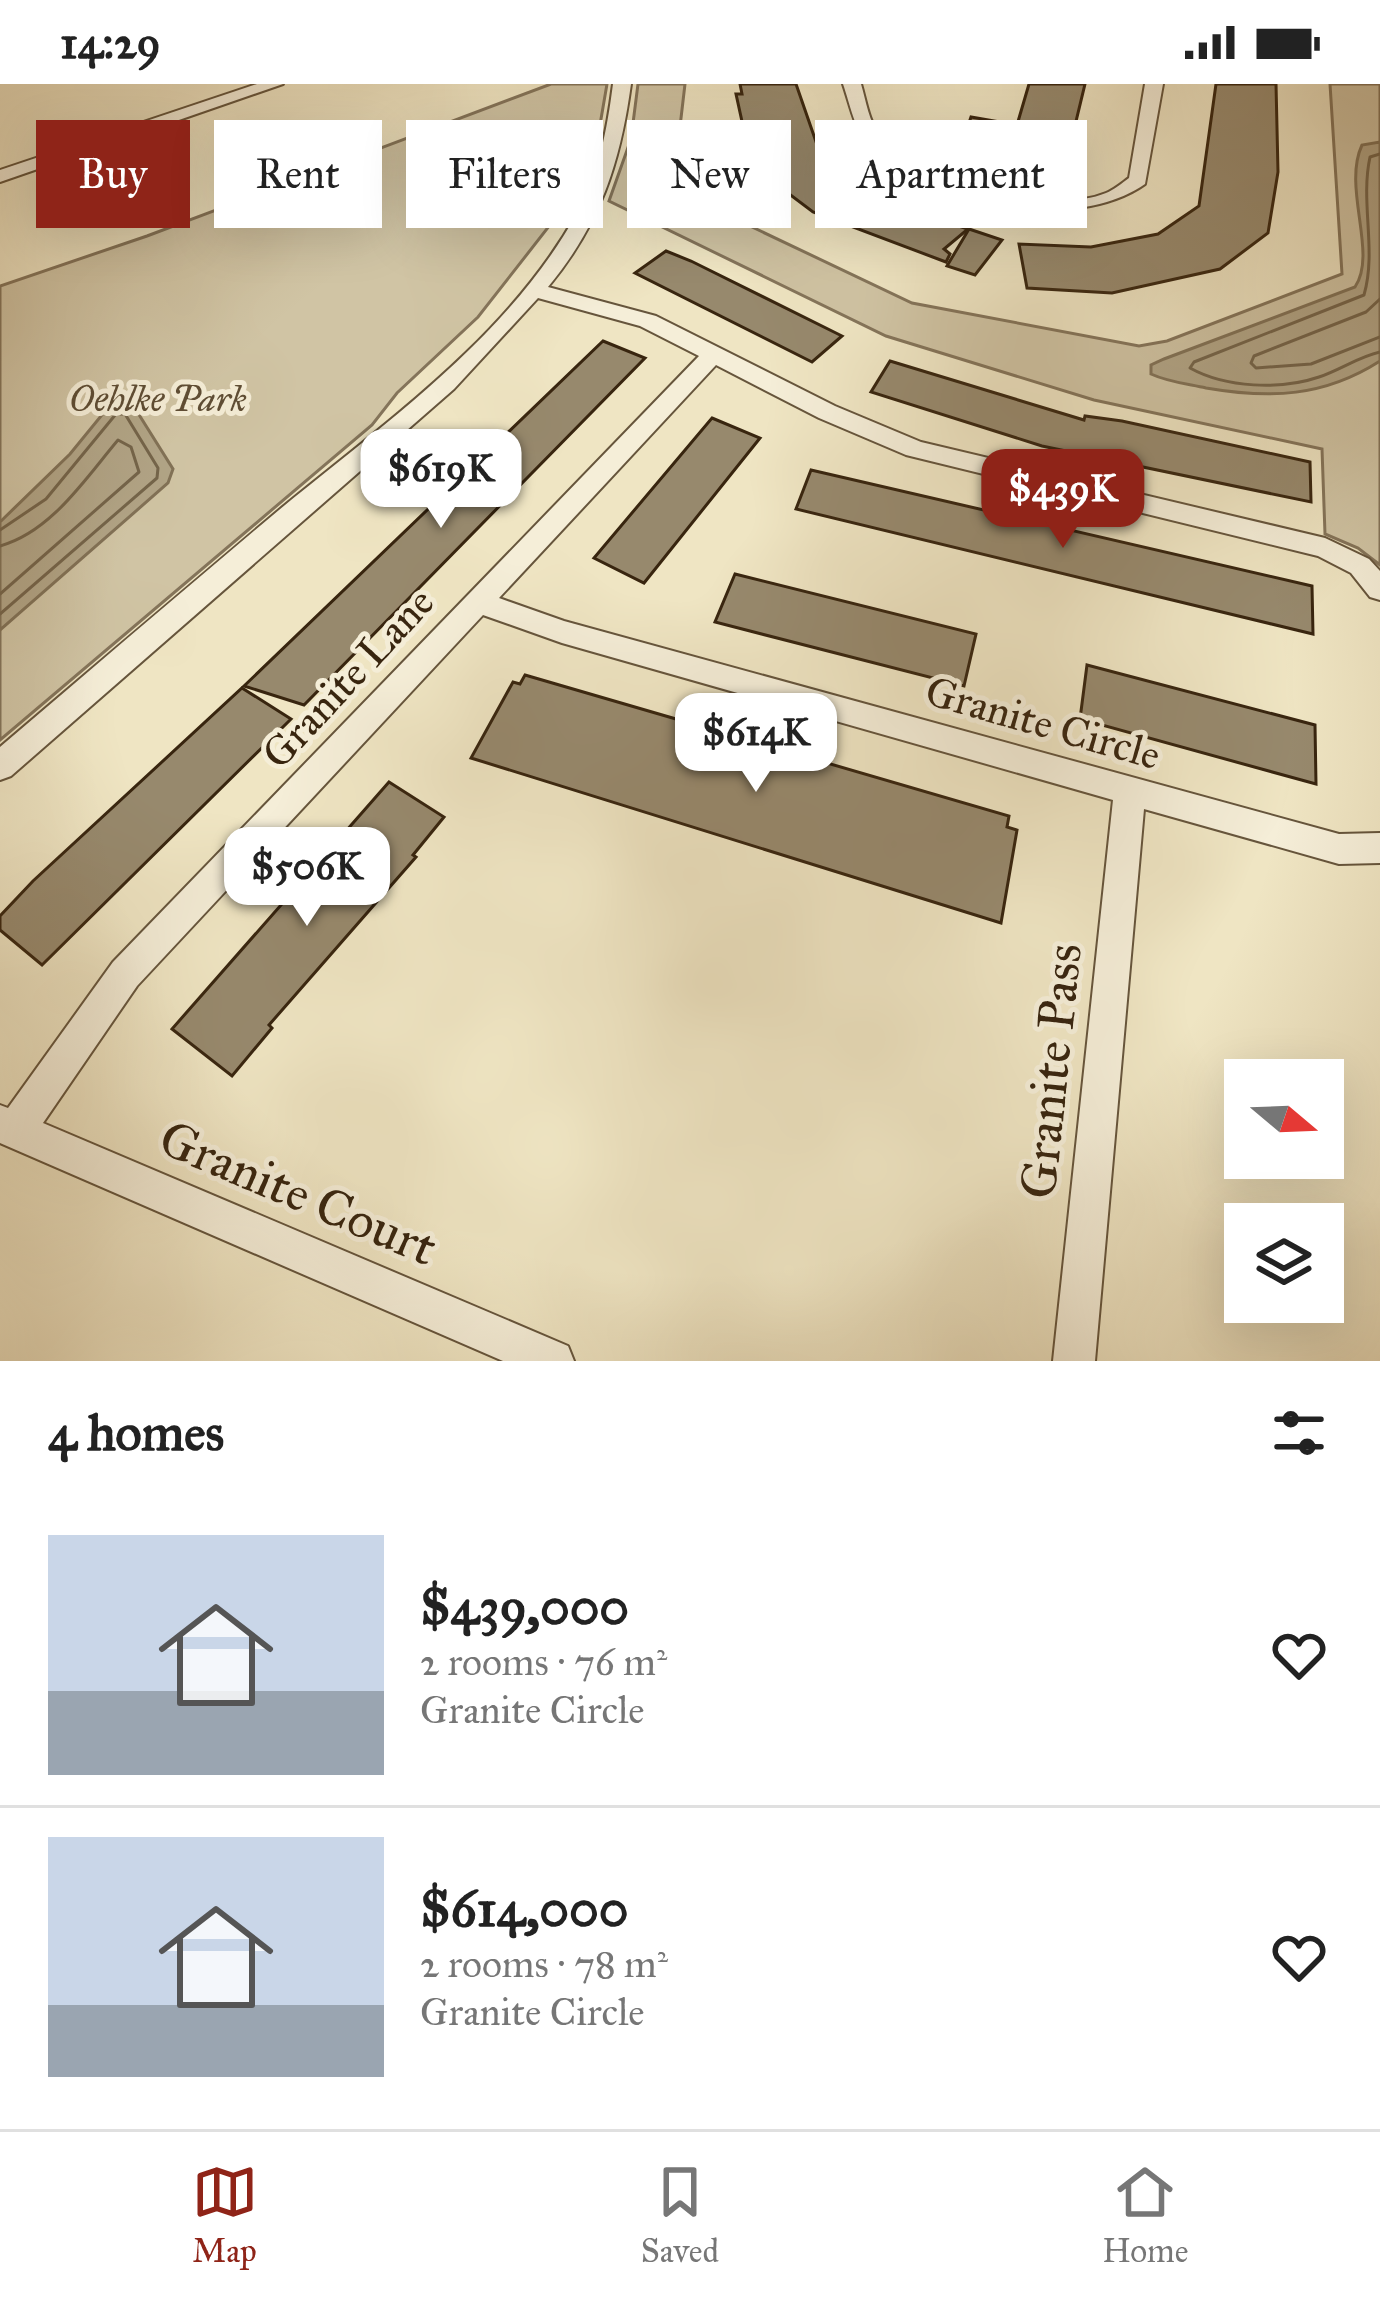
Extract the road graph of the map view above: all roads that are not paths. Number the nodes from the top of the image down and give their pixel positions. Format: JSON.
{"nodes":[{"id":1,"x":274,"y":84,"type":"edge"},
{"id":2,"x":622,"y":84,"type":"edge"},
{"id":3,"x":852,"y":84,"type":"edge"},
{"id":4,"x":1154,"y":84,"type":"edge"},
{"id":5,"x":0,"y":176,"type":"edge"},
{"id":6,"x":533,"y":290,"type":"junction"},
{"id":7,"x":714,"y":354,"type":"junction"},
{"id":8,"x":1380,"y":589,"type":"edge"},
{"id":9,"x":478,"y":602,"type":"junction"},
{"id":10,"x":0,"y":766,"type":"edge"},
{"id":11,"x":1130,"y":791,"type":"junction"},
{"id":12,"x":1380,"y":848,"type":"edge"},
{"id":13,"x":8,"y":1127,"type":"edge"},
{"id":14,"x":553,"y":1361,"type":"edge"},
{"id":15,"x":1074,"y":1361,"type":"edge"}],
"edges":[{"from":1,"to":5,"type":"street"},
{"from":2,"to":6,"type":"street"},
{"from":3,"to":4,"type":"street"},
{"from":6,"to":7,"type":"street"},
{"from":6,"to":10,"type":"street"},
{"from":7,"to":8,"type":"street"},
{"from":7,"to":9,"type":"street","name":"Granite Lane"},
{"from":9,"to":11,"type":"street","name":"Granite Circle"},
{"from":9,"to":13,"type":"street","name":"Granite Lane"},
{"from":11,"to":12,"type":"street","name":"Granite Circle"},
{"from":11,"to":15,"type":"street","name":"Granite Pass"},
{"from":13,"to":14,"type":"street","name":"Granite Court"}]}
